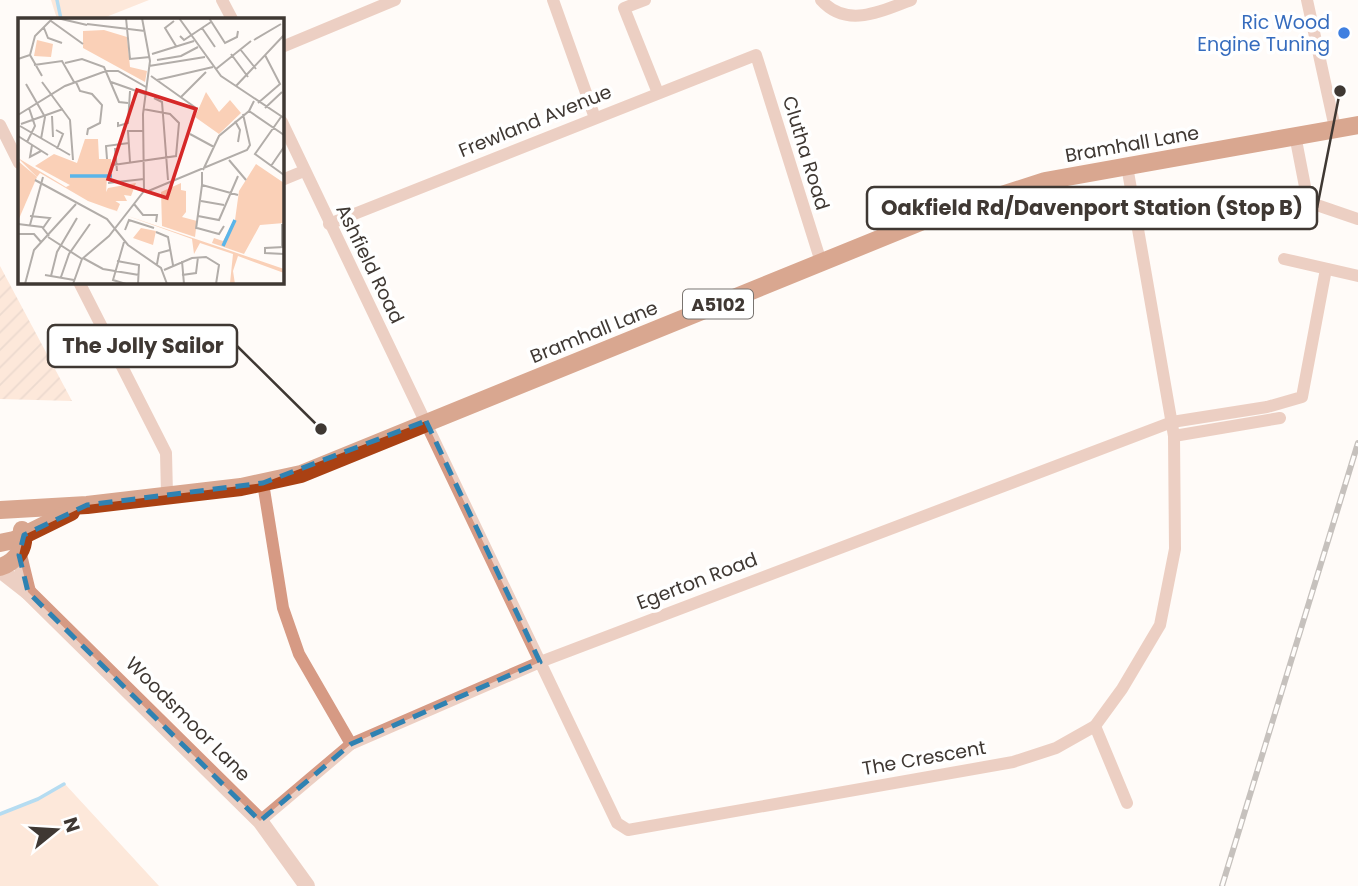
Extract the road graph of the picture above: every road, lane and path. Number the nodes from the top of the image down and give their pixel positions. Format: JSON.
{"nodes":[{"id":1,"x":222,"y":0,"type":"edge"},
{"id":2,"x":396,"y":0,"type":"edge"},
{"id":3,"x":552,"y":0,"type":"edge"},
{"id":4,"x":645,"y":0,"type":"edge"},
{"id":5,"x":821,"y":0,"type":"edge"},
{"id":6,"x":911,"y":0,"type":"edge"},
{"id":7,"x":1307,"y":1,"type":"edge"},
{"id":8,"x":231,"y":18,"type":"edge"},
{"id":9,"x":284,"y":46,"type":"edge"},
{"id":10,"x":755,"y":55,"type":"joint"},
{"id":11,"x":657,"y":93,"type":"junction"},
{"id":12,"x":595,"y":118,"type":"junction"},
{"id":13,"x":0,"y":125,"type":"edge"},
{"id":14,"x":1358,"y":125,"type":"edge"},
{"id":15,"x":284,"y":126,"type":"edge"},
{"id":16,"x":1335,"y":128,"type":"junction"},
{"id":17,"x":1295,"y":135,"type":"junction"},
{"id":18,"x":18,"y":161,"type":"edge"},
{"id":19,"x":1126,"y":166,"type":"junction"},
{"id":20,"x":304,"y":171,"type":"junction"},
{"id":21,"x":284,"y":179,"type":"edge"},
{"id":22,"x":1358,"y":219,"type":"edge"},
{"id":23,"x":329,"y":224,"type":"junction"},
{"id":24,"x":1284,"y":259,"type":"dead end"},
{"id":25,"x":821,"y":262,"type":"junction"},
{"id":26,"x":1326,"y":269,"type":"junction"},
{"id":27,"x":1358,"y":276,"type":"edge"},
{"id":28,"x":80,"y":284,"type":"edge"},
{"id":29,"x":1280,"y":418,"type":"dead end"},
{"id":30,"x":426,"y":421,"type":"junction"},
{"id":31,"x":1172,"y":422,"type":"junction"},
{"id":32,"x":1174,"y":436,"type":"junction"},
{"id":33,"x":263,"y":483,"type":"junction"},
{"id":34,"x":167,"y":495,"type":"junction"},
{"id":35,"x":87,"y":505,"type":"junction"},
{"id":36,"x":5,"y":510,"type":"edge"},
{"id":37,"x":24,"y":534,"type":"junction"},
{"id":38,"x":0,"y":543,"type":"edge"},
{"id":39,"x":19,"y":555,"type":"junction"},
{"id":40,"x":0,"y":568,"type":"edge"},
{"id":41,"x":29,"y":592,"type":"junction"},
{"id":42,"x":540,"y":662,"type":"junction"},
{"id":43,"x":1094,"y":726,"type":"junction"},
{"id":44,"x":351,"y":744,"type":"junction"},
{"id":45,"x":1127,"y":803,"type":"dead end"},
{"id":46,"x":260,"y":821,"type":"junction"},
{"id":47,"x":307,"y":886,"type":"edge"}],
"edges":[{"from":1,"to":8,"type":"street"},
{"from":2,"to":9,"type":"street"},
{"from":3,"to":12,"type":"street"},
{"from":4,"to":11,"type":"street"},
{"from":5,"to":6,"type":"street"},
{"from":7,"to":16,"type":"street"},
{"from":10,"to":11,"type":"street","name":"Frewland Avenue"},
{"from":10,"to":25,"type":"street","name":"Clutha Road"},
{"from":11,"to":12,"type":"street","name":"Frewland Avenue"},
{"from":12,"to":23,"type":"street","name":"Frewland Avenue"},
{"from":13,"to":18,"type":"street"},
{"from":14,"to":16,"type":"main road","name":"Bramhall Lane","number":"A5102"},
{"from":15,"to":20,"type":"street","name":"Ashfield Road"},
{"from":16,"to":17,"type":"main road","name":"Bramhall Lane","number":"A5102"},
{"from":17,"to":19,"type":"main road","name":"Bramhall Lane","number":"A5102"},
{"from":17,"to":22,"type":"street"},
{"from":19,"to":25,"type":"main road","name":"Bramhall Lane","number":"A5102"},
{"from":19,"to":31,"type":"street","name":"The Crescent"},
{"from":20,"to":21,"type":"street"},
{"from":20,"to":23,"type":"street","name":"Ashfield Road"},
{"from":23,"to":30,"type":"street","name":"Ashfield Road"},
{"from":24,"to":26,"type":"street"},
{"from":25,"to":30,"type":"main road","name":"Bramhall Lane","number":"A5102"},
{"from":26,"to":27,"type":"street"},
{"from":26,"to":31,"type":"street","name":"Egerton Road"},
{"from":28,"to":34,"type":"street"},
{"from":29,"to":32,"type":"street"},
{"from":30,"to":33,"type":"main road","name":"Bramhall Lane","number":"A5102"},
{"from":30,"to":42,"type":"street","name":"The Crescent"},
{"from":31,"to":32,"type":"street","name":"The Crescent"},
{"from":31,"to":42,"type":"street","name":"Egerton Road"},
{"from":32,"to":43,"type":"street","name":"The Crescent"},
{"from":33,"to":34,"type":"main road","name":"Bramhall Lane","number":"A5102"},
{"from":33,"to":44,"type":"street"},
{"from":34,"to":35,"type":"main road","name":"Bramhall Lane","number":"A5102"},
{"from":35,"to":36,"type":"main road","name":"Bramhall Lane","number":"A5102"},
{"from":35,"to":37,"type":"main road","name":"Bramhall Lane","number":"A5102"},
{"from":36,"to":37,"type":"main road","name":"Bramhall Lane","number":"A5102"},
{"from":37,"to":38,"type":"main road","name":"Bramhall Lane","number":"A5102"},
{"from":37,"to":39,"type":"main road"},
{"from":39,"to":40,"type":"main road"},
{"from":39,"to":41,"type":"street"},
{"from":40,"to":41,"type":"street","name":"Woodsmoor Lane"},
{"from":41,"to":46,"type":"street","name":"Woodsmoor Lane"},
{"from":42,"to":43,"type":"street","name":"The Crescent"},
{"from":42,"to":44,"type":"street","name":"Egerton Road"},
{"from":43,"to":45,"type":"street"},
{"from":44,"to":46,"type":"street","name":"Egerton Road"},
{"from":46,"to":47,"type":"street","name":"Woodsmoor Lane"}]}
